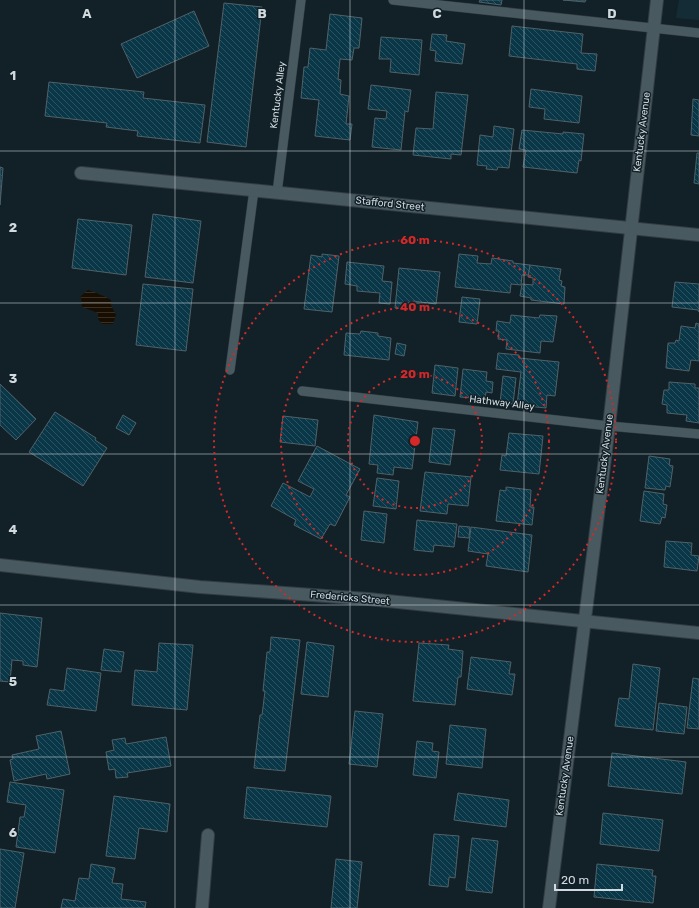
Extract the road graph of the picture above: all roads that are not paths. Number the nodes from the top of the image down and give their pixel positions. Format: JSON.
{"nodes":[{"id":1,"x":300,"y":0,"type":"edge"},
{"id":2,"x":393,"y":0,"type":"edge"},
{"id":3,"x":657,"y":0,"type":"edge"},
{"id":4,"x":654,"y":28,"type":"junction"},
{"id":5,"x":699,"y":33,"type":"edge"},
{"id":6,"x":82,"y":173,"type":"dead end"},
{"id":7,"x":254,"y":190,"type":"junction"},
{"id":8,"x":277,"y":193,"type":"junction"},
{"id":9,"x":632,"y":228,"type":"junction"},
{"id":10,"x":699,"y":235,"type":"edge"},
{"id":11,"x":230,"y":370,"type":"dead end"},
{"id":12,"x":302,"y":391,"type":"dead end"},
{"id":13,"x":608,"y":426,"type":"junction"},
{"id":14,"x":699,"y":434,"type":"edge"},
{"id":15,"x":0,"y":565,"type":"edge"},
{"id":16,"x":583,"y":622,"type":"junction"},
{"id":17,"x":699,"y":634,"type":"edge"},
{"id":18,"x":208,"y":835,"type":"dead end"},
{"id":19,"x":202,"y":908,"type":"edge"},
{"id":20,"x":549,"y":908,"type":"edge"}],
"edges":[{"from":1,"to":8,"type":"lane","name":"Kentucky Alley"},
{"from":2,"to":4,"type":"lane"},
{"from":3,"to":4,"type":"street","name":"Kentucky Avenue"},
{"from":4,"to":5,"type":"lane"},
{"from":4,"to":9,"type":"street","name":"Kentucky Avenue"},
{"from":6,"to":7,"type":"street","name":"Stafford Street"},
{"from":7,"to":8,"type":"street","name":"Stafford Street"},
{"from":7,"to":11,"type":"lane"},
{"from":8,"to":9,"type":"street","name":"Stafford Street"},
{"from":9,"to":10,"type":"street","name":"Stafford Street"},
{"from":9,"to":13,"type":"street","name":"Kentucky Avenue"},
{"from":12,"to":13,"type":"lane","name":"Hathway Alley"},
{"from":13,"to":14,"type":"lane","name":"Hathway Alley"},
{"from":13,"to":16,"type":"street","name":"Kentucky Avenue"},
{"from":15,"to":16,"type":"street","name":"Fredericks Street"},
{"from":16,"to":17,"type":"street","name":"Fredericks Street"},
{"from":16,"to":20,"type":"street","name":"Kentucky Avenue"},
{"from":18,"to":19,"type":"street"}]}
